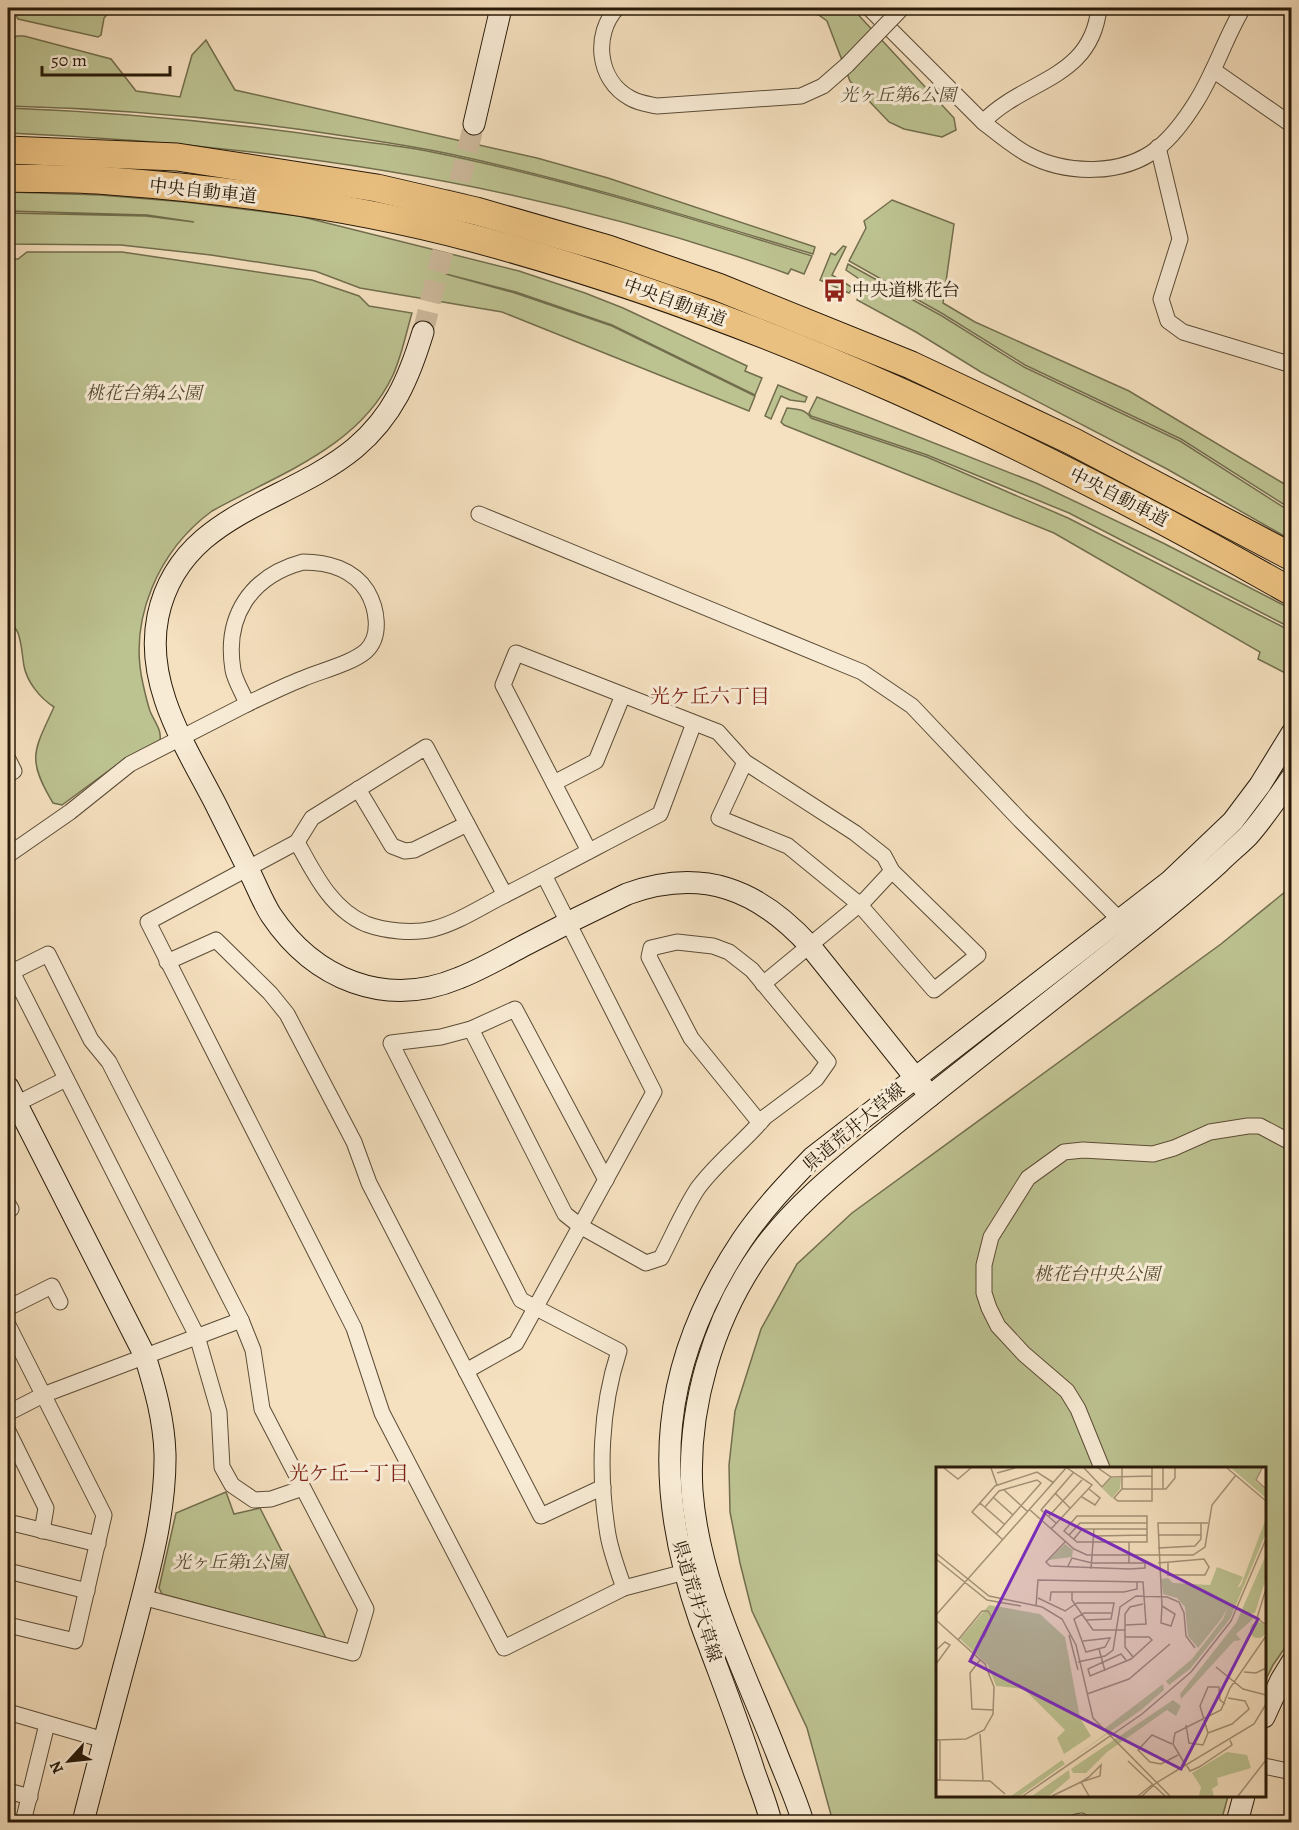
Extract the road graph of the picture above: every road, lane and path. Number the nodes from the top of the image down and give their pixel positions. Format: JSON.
{"nodes":[{"id":1,"x":501,"y":8,"type":"edge"},
{"id":2,"x":617,"y":8,"type":"edge"},
{"id":3,"x":869,"y":8,"type":"edge"},
{"id":4,"x":902,"y":8,"type":"edge"},
{"id":5,"x":1099,"y":8,"type":"edge"},
{"id":6,"x":1243,"y":8,"type":"edge"},
{"id":7,"x":1213,"y":70,"type":"junction"},
{"id":8,"x":982,"y":122,"type":"junction"},
{"id":9,"x":474,"y":124,"type":"tunnel mouth"},
{"id":10,"x":1292,"y":125,"type":"edge"},
{"id":11,"x":1158,"y":147,"type":"junction"},
{"id":12,"x":8,"y":150,"type":"edge"},
{"id":13,"x":8,"y":178,"type":"edge"},
{"id":14,"x":423,"y":332,"type":"tunnel mouth"},
{"id":15,"x":1292,"y":365,"type":"edge"},
{"id":16,"x":479,"y":514,"type":"dead end"},
{"id":17,"x":1292,"y":557,"type":"edge"},
{"id":18,"x":1292,"y":592,"type":"edge"},
{"id":19,"x":623,"y":695,"type":"junction"},
{"id":20,"x":247,"y":704,"type":"junction"},
{"id":21,"x":694,"y":723,"type":"junction"},
{"id":22,"x":1292,"y":733,"type":"edge"},
{"id":23,"x":182,"y":738,"type":"junction"},
{"id":24,"x":8,"y":759,"type":"edge"},
{"id":25,"x":745,"y":762,"type":"junction"},
{"id":26,"x":8,"y":775,"type":"edge"},
{"id":27,"x":1292,"y":777,"type":"edge"},
{"id":28,"x":554,"y":783,"type":"junction"},
{"id":29,"x":358,"y":789,"type":"junction"},
{"id":30,"x":467,"y":824,"type":"junction"},
{"id":31,"x":297,"y":842,"type":"junction"},
{"id":32,"x":589,"y":851,"type":"junction"},
{"id":33,"x":8,"y":855,"type":"edge"},
{"id":34,"x":249,"y":869,"type":"junction"},
{"id":35,"x":892,"y":871,"type":"junction"},
{"id":36,"x":544,"y":875,"type":"junction"},
{"id":37,"x":505,"y":895,"type":"junction"},
{"id":38,"x":859,"y":904,"type":"junction"},
{"id":39,"x":1120,"y":920,"type":"junction"},
{"id":40,"x":568,"y":923,"type":"junction"},
{"id":41,"x":810,"y":946,"type":"junction"},
{"id":42,"x":167,"y":962,"type":"junction"},
{"id":43,"x":763,"y":984,"type":"junction"},
{"id":44,"x":471,"y":1029,"type":"junction"},
{"id":45,"x":914,"y":1077,"type":"junction"},
{"id":46,"x":66,"y":1078,"type":"junction"},
{"id":47,"x":930,"y":1096,"type":"junction"},
{"id":48,"x":10,"y":1100,"type":"edge"},
{"id":49,"x":760,"y":1123,"type":"junction"},
{"id":50,"x":1292,"y":1143,"type":"edge"},
{"id":51,"x":606,"y":1180,"type":"junction"},
{"id":52,"x":8,"y":1204,"type":"edge"},
{"id":53,"x":8,"y":1211,"type":"edge"},
{"id":54,"x":580,"y":1226,"type":"junction"},
{"id":55,"x":60,"y":1302,"type":"dead end"},
{"id":56,"x":536,"y":1307,"type":"junction"},
{"id":57,"x":8,"y":1308,"type":"edge"},
{"id":58,"x":241,"y":1320,"type":"junction"},
{"id":59,"x":8,"y":1325,"type":"edge"},
{"id":60,"x":197,"y":1336,"type":"junction"},
{"id":61,"x":145,"y":1356,"type":"junction"},
{"id":62,"x":466,"y":1371,"type":"junction"},
{"id":63,"x":43,"y":1395,"type":"junction"},
{"id":64,"x":8,"y":1413,"type":"edge"},
{"id":65,"x":8,"y":1431,"type":"edge"},
{"id":66,"x":1102,"y":1467,"type":"edge"},
{"id":67,"x":603,"y":1487,"type":"junction"},
{"id":68,"x":303,"y":1488,"type":"junction"},
{"id":69,"x":8,"y":1522,"type":"edge"},
{"id":70,"x":42,"y":1531,"type":"junction"},
{"id":71,"x":98,"y":1544,"type":"junction"},
{"id":72,"x":8,"y":1571,"type":"edge"},
{"id":73,"x":685,"y":1572,"type":"junction"},
{"id":74,"x":624,"y":1588,"type":"junction"},
{"id":75,"x":87,"y":1591,"type":"junction"},
{"id":76,"x":142,"y":1597,"type":"junction"},
{"id":77,"x":8,"y":1625,"type":"edge"},
{"id":78,"x":1292,"y":1662,"type":"edge"},
{"id":79,"x":8,"y":1712,"type":"edge"},
{"id":80,"x":1266,"y":1713,"type":"edge"},
{"id":81,"x":47,"y":1724,"type":"junction"},
{"id":82,"x":104,"y":1740,"type":"junction"},
{"id":83,"x":1266,"y":1766,"type":"edge"},
{"id":84,"x":1292,"y":1772,"type":"edge"},
{"id":85,"x":8,"y":1791,"type":"edge"},
{"id":86,"x":30,"y":1797,"type":"junction"},
{"id":87,"x":1244,"y":1797,"type":"edge"},
{"id":88,"x":23,"y":1822,"type":"edge"},
{"id":89,"x":83,"y":1822,"type":"edge"},
{"id":90,"x":771,"y":1822,"type":"edge"},
{"id":91,"x":803,"y":1822,"type":"edge"},
{"id":92,"x":1237,"y":1822,"type":"edge"}],
"edges":[{"from":1,"to":9,"type":"main road"},
{"from":2,"to":4,"type":"street","bridge":true},
{"from":3,"to":8,"type":"street"},
{"from":5,"to":8,"type":"street"},
{"from":6,"to":7,"type":"street"},
{"from":7,"to":10,"type":"street"},
{"from":7,"to":11,"type":"street"},
{"from":8,"to":11,"type":"street"},
{"from":11,"to":15,"type":"street"},
{"from":12,"to":17,"type":"highway","name":"中央自動車道"},
{"from":13,"to":18,"type":"highway","name":"中央自動車道"},
{"from":14,"to":23,"type":"main road"},
{"from":16,"to":39,"type":"street"},
{"from":19,"to":21,"type":"street"},
{"from":19,"to":28,"type":"street"},
{"from":19,"to":28,"type":"street"},
{"from":20,"to":20,"type":"street"},
{"from":20,"to":23,"type":"street"},
{"from":21,"to":25,"type":"street"},
{"from":21,"to":32,"type":"street"},
{"from":22,"to":39,"type":"main road","name":"県道荒井大草線"},
{"from":23,"to":33,"type":"street"},
{"from":23,"to":34,"type":"main road"},
{"from":24,"to":26,"type":"street"},
{"from":25,"to":35,"type":"street"},
{"from":25,"to":38,"type":"street"},
{"from":27,"to":47,"type":"main road","name":"県道荒井大草線"},
{"from":28,"to":32,"type":"street"},
{"from":29,"to":30,"type":"street"},
{"from":29,"to":30,"type":"street"},
{"from":29,"to":31,"type":"street"},
{"from":30,"to":37,"type":"street"},
{"from":31,"to":34,"type":"street"},
{"from":31,"to":37,"type":"street"},
{"from":32,"to":36,"type":"street"},
{"from":34,"to":40,"type":"main road"},
{"from":34,"to":42,"type":"street"},
{"from":35,"to":38,"type":"street"},
{"from":35,"to":38,"type":"street"},
{"from":36,"to":37,"type":"street"},
{"from":36,"to":40,"type":"street"},
{"from":38,"to":41,"type":"street"},
{"from":39,"to":45,"type":"main road","name":"県道荒井大草線"},
{"from":40,"to":41,"type":"main road"},
{"from":40,"to":51,"type":"street"},
{"from":41,"to":43,"type":"street"},
{"from":41,"to":45,"type":"main road"},
{"from":42,"to":62,"type":"street"},
{"from":42,"to":74,"type":"street"},
{"from":43,"to":49,"type":"street"},
{"from":43,"to":49,"type":"street"},
{"from":44,"to":51,"type":"street"},
{"from":44,"to":54,"type":"street"},
{"from":44,"to":56,"type":"street"},
{"from":45,"to":47,"type":"main road"},
{"from":45,"to":73,"type":"main road","name":"県道荒井大草線"},
{"from":46,"to":48,"type":"street"},
{"from":46,"to":58,"type":"street"},
{"from":46,"to":60,"type":"street"},
{"from":47,"to":91,"type":"main road","name":"県道荒井大草線"},
{"from":48,"to":61,"type":"main road"},
{"from":49,"to":54,"type":"street"},
{"from":50,"to":66,"type":"street"},
{"from":51,"to":54,"type":"street"},
{"from":52,"to":53,"type":"street"},
{"from":54,"to":56,"type":"street"},
{"from":55,"to":57,"type":"street"},
{"from":56,"to":62,"type":"street"},
{"from":56,"to":67,"type":"street"},
{"from":58,"to":60,"type":"street"},
{"from":58,"to":68,"type":"street"},
{"from":59,"to":63,"type":"street"},
{"from":60,"to":61,"type":"street"},
{"from":60,"to":68,"type":"street"},
{"from":61,"to":63,"type":"street"},
{"from":61,"to":76,"type":"main road"},
{"from":62,"to":67,"type":"street"},
{"from":63,"to":64,"type":"street"},
{"from":63,"to":71,"type":"street"},
{"from":65,"to":70,"type":"street"},
{"from":67,"to":74,"type":"street"},
{"from":68,"to":76,"type":"street"},
{"from":69,"to":70,"type":"street"},
{"from":70,"to":71,"type":"street"},
{"from":71,"to":75,"type":"street"},
{"from":72,"to":75,"type":"street"},
{"from":73,"to":74,"type":"street"},
{"from":73,"to":90,"type":"main road","name":"県道荒井大草線"},
{"from":75,"to":77,"type":"street"},
{"from":76,"to":82,"type":"main road"},
{"from":78,"to":80,"type":"main road"},
{"from":79,"to":81,"type":"street"},
{"from":81,"to":82,"type":"street"},
{"from":81,"to":86,"type":"street"},
{"from":82,"to":89,"type":"main road"},
{"from":83,"to":84,"type":"street"},
{"from":85,"to":86,"type":"street"},
{"from":86,"to":88,"type":"street"},
{"from":87,"to":92,"type":"main road"}]}
